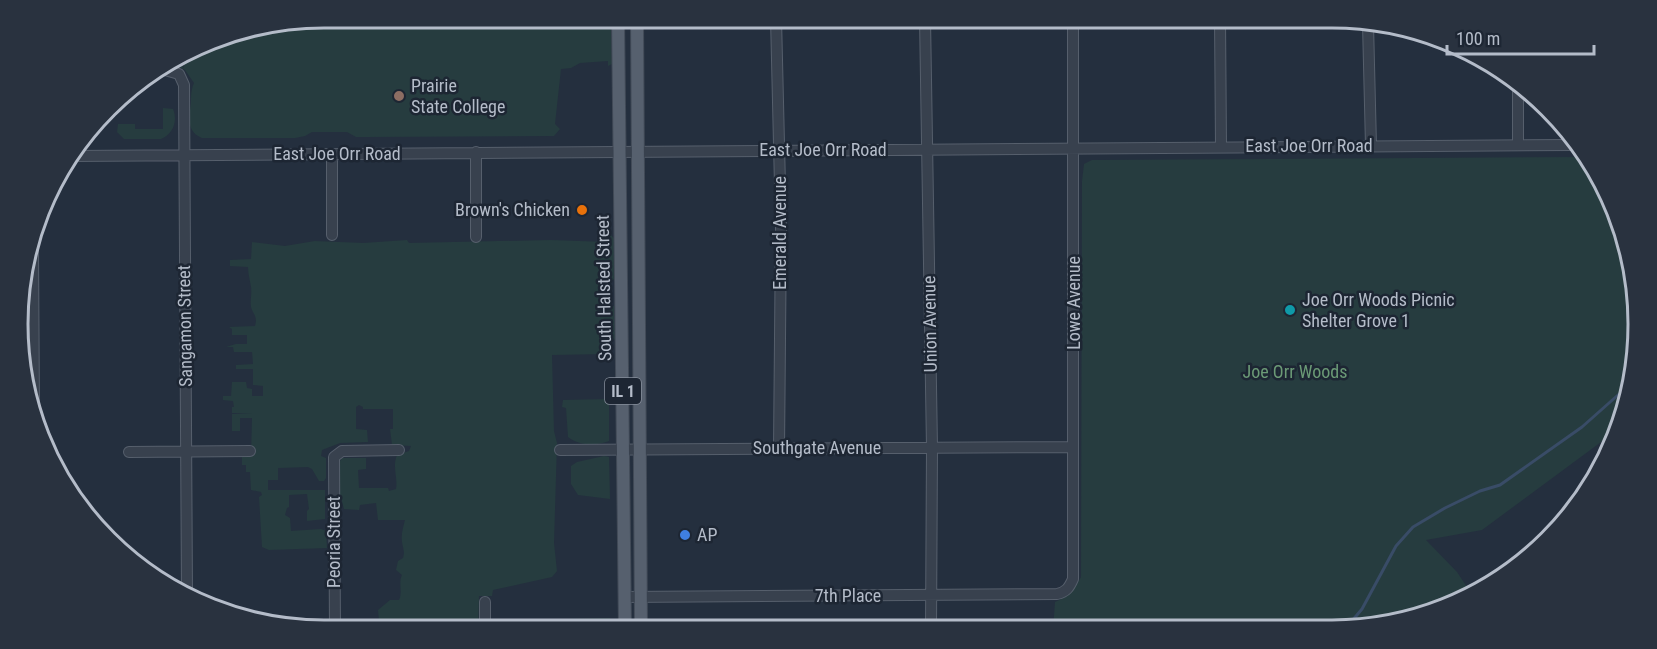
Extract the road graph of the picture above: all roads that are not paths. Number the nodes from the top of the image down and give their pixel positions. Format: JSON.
{"nodes":[{"id":1,"x":618,"y":28,"type":"edge"},
{"id":2,"x":637,"y":28,"type":"edge"},
{"id":3,"x":776,"y":28,"type":"edge"},
{"id":4,"x":925,"y":28,"type":"edge"},
{"id":5,"x":1073,"y":28,"type":"edge"},
{"id":6,"x":1220,"y":28,"type":"edge"},
{"id":7,"x":1368,"y":31,"type":"edge"},
{"id":8,"x":170,"y":72,"type":"edge"},
{"id":9,"x":1518,"y":94,"type":"edge"},
{"id":10,"x":1518,"y":145,"type":"junction"},
{"id":11,"x":1568,"y":145,"type":"edge"},
{"id":12,"x":1371,"y":146,"type":"junction"},
{"id":13,"x":1221,"y":147,"type":"junction"},
{"id":14,"x":1074,"y":148,"type":"junction"},
{"id":15,"x":927,"y":149,"type":"junction"},
{"id":16,"x":779,"y":150,"type":"junction"},
{"id":17,"x":620,"y":151,"type":"junction"},
{"id":18,"x":638,"y":151,"type":"junction"},
{"id":19,"x":476,"y":152,"type":"junction"},
{"id":20,"x":184,"y":154,"type":"junction"},
{"id":21,"x":332,"y":154,"type":"junction"},
{"id":22,"x":81,"y":156,"type":"edge"},
{"id":23,"x":332,"y":235,"type":"dead end"},
{"id":24,"x":476,"y":237,"type":"dead end"},
{"id":25,"x":33,"y":272,"type":"edge"},
{"id":26,"x":34,"y":381,"type":"edge"},
{"id":27,"x":1073,"y":447,"type":"junction"},
{"id":28,"x":932,"y":448,"type":"junction"},
{"id":29,"x":624,"y":449,"type":"junction"},
{"id":30,"x":640,"y":449,"type":"junction"},
{"id":31,"x":779,"y":449,"type":"junction"},
{"id":32,"x":399,"y":450,"type":"dead end"},
{"id":33,"x":560,"y":450,"type":"dead end"},
{"id":34,"x":250,"y":451,"type":"dead end"},
{"id":35,"x":129,"y":452,"type":"dead end"},
{"id":36,"x":186,"y":452,"type":"junction"},
{"id":37,"x":188,"y":587,"type":"edge"},
{"id":38,"x":1070,"y":588,"type":"joint"},
{"id":39,"x":931,"y":596,"type":"junction"},
{"id":40,"x":624,"y":597,"type":"junction"},
{"id":41,"x":641,"y":597,"type":"junction"},
{"id":42,"x":485,"y":602,"type":"dead end"},
{"id":43,"x":335,"y":620,"type":"edge"},
{"id":44,"x":485,"y":620,"type":"edge"},
{"id":45,"x":625,"y":620,"type":"edge"},
{"id":46,"x":641,"y":620,"type":"edge"},
{"id":47,"x":931,"y":620,"type":"edge"}],
"edges":[{"from":1,"to":17,"type":"main road","name":"South Halsted Street","number":"IL 1"},
{"from":2,"to":18,"type":"main road","name":"South Halsted Street","number":"IL 1"},
{"from":3,"to":16,"type":"street","name":"Emerald Avenue"},
{"from":4,"to":15,"type":"street","name":"Union Avenue"},
{"from":5,"to":14,"type":"street","name":"Lowe Avenue"},
{"from":6,"to":13,"type":"street"},
{"from":7,"to":12,"type":"street"},
{"from":8,"to":20,"type":"street","name":"Sangamon Street"},
{"from":9,"to":10,"type":"street"},
{"from":10,"to":11,"type":"street","name":"East Joe Orr Road"},
{"from":10,"to":12,"type":"street","name":"East Joe Orr Road"},
{"from":12,"to":13,"type":"street","name":"East Joe Orr Road"},
{"from":13,"to":14,"type":"street","name":"East Joe Orr Road"},
{"from":14,"to":15,"type":"street","name":"East Joe Orr Road"},
{"from":14,"to":27,"type":"street","name":"Lowe Avenue"},
{"from":15,"to":16,"type":"street","name":"East Joe Orr Road"},
{"from":15,"to":28,"type":"street","name":"Union Avenue"},
{"from":16,"to":18,"type":"street","name":"East Joe Orr Road"},
{"from":16,"to":31,"type":"street","name":"Emerald Avenue"},
{"from":17,"to":18,"type":"street","name":"East Joe Orr Road"},
{"from":17,"to":19,"type":"street","name":"East Joe Orr Road"},
{"from":17,"to":29,"type":"main road","name":"South Halsted Street","number":"IL 1"},
{"from":18,"to":30,"type":"main road","name":"South Halsted Street","number":"IL 1"},
{"from":19,"to":21,"type":"street","name":"East Joe Orr Road"},
{"from":19,"to":24,"type":"street"},
{"from":20,"to":21,"type":"street","name":"East Joe Orr Road"},
{"from":20,"to":22,"type":"street","name":"East Joe Orr Road"},
{"from":20,"to":36,"type":"street","name":"Sangamon Street"},
{"from":21,"to":23,"type":"street"},
{"from":25,"to":26,"type":"street"},
{"from":27,"to":28,"type":"street","name":"Southgate Avenue"},
{"from":27,"to":38,"type":"street","name":"Lowe Avenue"},
{"from":28,"to":31,"type":"street","name":"Southgate Avenue"},
{"from":28,"to":39,"type":"street","name":"Union Avenue"},
{"from":29,"to":30,"type":"street","name":"Southgate Avenue"},
{"from":29,"to":33,"type":"street","name":"Southgate Avenue"},
{"from":29,"to":40,"type":"main road","name":"South Halsted Street","number":"IL 1"},
{"from":30,"to":31,"type":"street","name":"Southgate Avenue"},
{"from":30,"to":41,"type":"main road","name":"South Halsted Street","number":"IL 1"},
{"from":32,"to":43,"type":"street","name":"Peoria Street"},
{"from":34,"to":36,"type":"street"},
{"from":35,"to":36,"type":"street"},
{"from":36,"to":37,"type":"street","name":"Sangamon Street"},
{"from":38,"to":39,"type":"street","name":"7th Place"},
{"from":39,"to":41,"type":"street","name":"7th Place"},
{"from":39,"to":47,"type":"street","name":"Union Avenue"},
{"from":40,"to":41,"type":"street","name":"7th Place"},
{"from":40,"to":45,"type":"main road","name":"South Halsted Street","number":"IL 1"},
{"from":41,"to":46,"type":"main road","name":"South Halsted Street","number":"IL 1"},
{"from":42,"to":44,"type":"street"}]}
